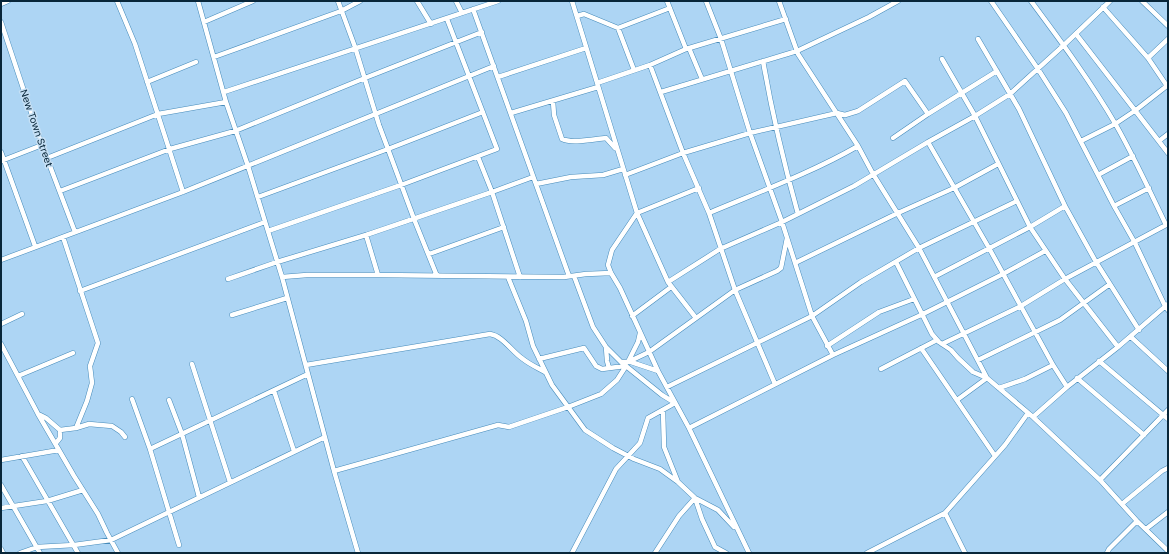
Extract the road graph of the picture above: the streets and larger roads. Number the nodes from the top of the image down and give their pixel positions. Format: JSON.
{"nodes":[{"id":1,"x":8,"y":1,"type":"edge"},
{"id":2,"x":117,"y":1,"type":"edge"},
{"id":3,"x":198,"y":1,"type":"edge"},
{"id":4,"x":253,"y":1,"type":"edge"},
{"id":5,"x":338,"y":1,"type":"edge"},
{"id":6,"x":360,"y":1,"type":"edge"},
{"id":7,"x":417,"y":1,"type":"edge"},
{"id":8,"x":456,"y":1,"type":"edge"},
{"id":9,"x":498,"y":1,"type":"edge"},
{"id":10,"x":572,"y":1,"type":"edge"},
{"id":11,"x":667,"y":1,"type":"edge"},
{"id":12,"x":706,"y":1,"type":"edge"},
{"id":13,"x":779,"y":1,"type":"edge"},
{"id":14,"x":898,"y":1,"type":"edge"},
{"id":15,"x":990,"y":1,"type":"edge"},
{"id":16,"x":1031,"y":1,"type":"edge"},
{"id":17,"x":1110,"y":1,"type":"edge"},
{"id":18,"x":1142,"y":1,"type":"edge"},
{"id":19,"x":1,"y":4,"type":"edge"},
{"id":20,"x":1103,"y":7,"type":"junction"},
{"id":21,"x":670,"y":8,"type":"junction"},
{"id":22,"x":473,"y":9,"type":"junction"},
{"id":23,"x":341,"y":11,"type":"junction"},
{"id":24,"x":462,"y":13,"type":"junction"},
{"id":25,"x":577,"y":16,"type":"junction"},
{"id":26,"x":447,"y":19,"type":"junction"},
{"id":27,"x":786,"y":19,"type":"junction"},
{"id":28,"x":1,"y":22,"type":"edge"},
{"id":29,"x":204,"y":22,"type":"junction"},
{"id":30,"x":431,"y":24,"type":"junction"},
{"id":31,"x":1168,"y":26,"type":"edge"},
{"id":32,"x":618,"y":28,"type":"junction"},
{"id":33,"x":482,"y":32,"type":"junction"},
{"id":34,"x":1076,"y":34,"type":"junction"},
{"id":35,"x":720,"y":39,"type":"junction"},
{"id":36,"x":978,"y":39,"type":"dead end"},
{"id":37,"x":1168,"y":39,"type":"edge"},
{"id":38,"x":457,"y":42,"type":"junction"},
{"id":39,"x":1064,"y":45,"type":"junction"},
{"id":40,"x":356,"y":47,"type":"junction"},
{"id":41,"x":586,"y":48,"type":"junction"},
{"id":42,"x":688,"y":49,"type":"junction"},
{"id":43,"x":797,"y":51,"type":"junction"},
{"id":44,"x":214,"y":57,"type":"junction"},
{"id":45,"x":1148,"y":58,"type":"junction"},
{"id":46,"x":942,"y":59,"type":"dead end"},
{"id":47,"x":763,"y":61,"type":"junction"},
{"id":48,"x":196,"y":62,"type":"dead end"},
{"id":49,"x":650,"y":65,"type":"junction"},
{"id":50,"x":494,"y":66,"type":"junction"},
{"id":51,"x":1038,"y":69,"type":"junction"},
{"id":52,"x":634,"y":70,"type":"junction"},
{"id":53,"x":730,"y":71,"type":"junction"},
{"id":54,"x":997,"y":71,"type":"junction"},
{"id":55,"x":470,"y":76,"type":"junction"},
{"id":56,"x":498,"y":77,"type":"junction"},
{"id":57,"x":365,"y":78,"type":"junction"},
{"id":58,"x":702,"y":79,"type":"junction"},
{"id":59,"x":147,"y":82,"type":"junction"},
{"id":60,"x":598,"y":85,"type":"junction"},
{"id":61,"x":1167,"y":88,"type":"edge"},
{"id":62,"x":224,"y":92,"type":"junction"},
{"id":63,"x":661,"y":92,"type":"junction"},
{"id":64,"x":962,"y":93,"type":"junction"},
{"id":65,"x":1010,"y":94,"type":"junction"},
{"id":66,"x":553,"y":101,"type":"junction"},
{"id":67,"x":226,"y":102,"type":"junction"},
{"id":68,"x":1136,"y":110,"type":"junction"},
{"id":69,"x":483,"y":112,"type":"junction"},
{"id":70,"x":376,"y":113,"type":"junction"},
{"id":71,"x":511,"y":113,"type":"junction"},
{"id":72,"x":837,"y":113,"type":"junction"},
{"id":73,"x":158,"y":114,"type":"junction"},
{"id":74,"x":928,"y":114,"type":"junction"},
{"id":75,"x":975,"y":116,"type":"junction"},
{"id":76,"x":1115,"y":124,"type":"junction"},
{"id":77,"x":776,"y":127,"type":"junction"},
{"id":78,"x":235,"y":131,"type":"junction"},
{"id":79,"x":750,"y":133,"type":"junction"},
{"id":80,"x":1168,"y":134,"type":"edge"},
{"id":81,"x":893,"y":138,"type":"dead end"},
{"id":82,"x":1081,"y":141,"type":"junction"},
{"id":83,"x":1159,"y":141,"type":"junction"},
{"id":84,"x":928,"y":142,"type":"junction"},
{"id":85,"x":42,"y":146,"type":"junction"},
{"id":86,"x":858,"y":146,"type":"junction"},
{"id":87,"x":170,"y":149,"type":"junction"},
{"id":88,"x":388,"y":149,"type":"junction"},
{"id":89,"x":617,"y":150,"type":"junction"},
{"id":90,"x":1,"y":152,"type":"edge"},
{"id":91,"x":684,"y":153,"type":"junction"},
{"id":92,"x":1168,"y":153,"type":"edge"},
{"id":93,"x":1133,"y":156,"type":"junction"},
{"id":94,"x":478,"y":157,"type":"junction"},
{"id":95,"x":47,"y":158,"type":"junction"},
{"id":96,"x":2,"y":161,"type":"edge"},
{"id":97,"x":998,"y":164,"type":"junction"},
{"id":98,"x":248,"y":166,"type":"junction"},
{"id":99,"x":623,"y":169,"type":"junction"},
{"id":100,"x":873,"y":174,"type":"junction"},
{"id":101,"x":625,"y":175,"type":"junction"},
{"id":102,"x":1098,"y":175,"type":"junction"},
{"id":103,"x":533,"y":177,"type":"junction"},
{"id":104,"x":788,"y":180,"type":"junction"},
{"id":105,"x":536,"y":184,"type":"junction"},
{"id":106,"x":401,"y":185,"type":"junction"},
{"id":107,"x":699,"y":188,"type":"junction"},
{"id":108,"x":770,"y":188,"type":"junction"},
{"id":109,"x":954,"y":188,"type":"junction"},
{"id":110,"x":1149,"y":188,"type":"junction"},
{"id":111,"x":60,"y":190,"type":"junction"},
{"id":112,"x":183,"y":192,"type":"junction"},
{"id":113,"x":492,"y":192,"type":"junction"},
{"id":114,"x":258,"y":197,"type":"junction"},
{"id":115,"x":1017,"y":201,"type":"junction"},
{"id":116,"x":1065,"y":206,"type":"junction"},
{"id":117,"x":1114,"y":206,"type":"junction"},
{"id":118,"x":637,"y":213,"type":"junction"},
{"id":119,"x":709,"y":213,"type":"junction"},
{"id":120,"x":898,"y":213,"type":"junction"},
{"id":121,"x":798,"y":214,"type":"junction"},
{"id":122,"x":414,"y":219,"type":"junction"},
{"id":123,"x":265,"y":222,"type":"junction"},
{"id":124,"x":782,"y":222,"type":"junction"},
{"id":125,"x":973,"y":223,"type":"junction"},
{"id":126,"x":1167,"y":226,"type":"edge"},
{"id":127,"x":504,"y":227,"type":"junction"},
{"id":128,"x":1030,"y":227,"type":"junction"},
{"id":129,"x":268,"y":231,"type":"junction"},
{"id":130,"x":75,"y":232,"type":"junction"},
{"id":131,"x":366,"y":236,"type":"junction"},
{"id":132,"x":63,"y":237,"type":"junction"},
{"id":133,"x":787,"y":237,"type":"junction"},
{"id":134,"x":1135,"y":243,"type":"junction"},
{"id":135,"x":35,"y":246,"type":"junction"},
{"id":136,"x":919,"y":248,"type":"junction"},
{"id":137,"x":989,"y":248,"type":"junction"},
{"id":138,"x":720,"y":249,"type":"junction"},
{"id":139,"x":1045,"y":251,"type":"junction"},
{"id":140,"x":429,"y":254,"type":"junction"},
{"id":141,"x":1,"y":260,"type":"edge"},
{"id":142,"x":277,"y":262,"type":"junction"},
{"id":143,"x":896,"y":262,"type":"junction"},
{"id":144,"x":1096,"y":262,"type":"junction"},
{"id":145,"x":795,"y":263,"type":"junction"},
{"id":146,"x":611,"y":273,"type":"junction"},
{"id":147,"x":1003,"y":274,"type":"junction"},
{"id":148,"x":378,"y":275,"type":"junction"},
{"id":149,"x":437,"y":276,"type":"junction"},
{"id":150,"x":571,"y":276,"type":"junction"},
{"id":151,"x":282,"y":277,"type":"junction"},
{"id":152,"x":508,"y":277,"type":"junction"},
{"id":153,"x":520,"y":277,"type":"junction"},
{"id":154,"x":934,"y":277,"type":"junction"},
{"id":155,"x":228,"y":279,"type":"dead end"},
{"id":156,"x":1065,"y":279,"type":"junction"},
{"id":157,"x":668,"y":282,"type":"junction"},
{"id":158,"x":1110,"y":284,"type":"junction"},
{"id":159,"x":671,"y":287,"type":"junction"},
{"id":160,"x":80,"y":290,"type":"junction"},
{"id":161,"x":735,"y":290,"type":"junction"},
{"id":162,"x":287,"y":298,"type":"junction"},
{"id":163,"x":914,"y":299,"type":"junction"},
{"id":164,"x":948,"y":302,"type":"junction"},
{"id":165,"x":1084,"y":303,"type":"junction"},
{"id":166,"x":1021,"y":306,"type":"junction"},
{"id":167,"x":1167,"y":307,"type":"edge"},
{"id":168,"x":22,"y":314,"type":"dead end"},
{"id":169,"x":232,"y":315,"type":"dead end"},
{"id":170,"x":921,"y":315,"type":"junction"},
{"id":171,"x":632,"y":316,"type":"junction"},
{"id":172,"x":812,"y":316,"type":"junction"},
{"id":173,"x":696,"y":318,"type":"junction"},
{"id":174,"x":1,"y":324,"type":"edge"},
{"id":175,"x":1139,"y":330,"type":"junction"},
{"id":176,"x":1036,"y":332,"type":"junction"},
{"id":177,"x":640,"y":333,"type":"junction"},
{"id":178,"x":964,"y":333,"type":"junction"},
{"id":179,"x":1130,"y":337,"type":"junction"},
{"id":180,"x":937,"y":340,"type":"junction"},
{"id":181,"x":758,"y":343,"type":"junction"},
{"id":182,"x":1,"y":344,"type":"edge"},
{"id":183,"x":942,"y":344,"type":"junction"},
{"id":184,"x":827,"y":346,"type":"junction"},
{"id":185,"x":606,"y":347,"type":"junction"},
{"id":186,"x":1118,"y":347,"type":"junction"},
{"id":187,"x":921,"y":348,"type":"junction"},
{"id":188,"x":649,"y":352,"type":"junction"},
{"id":189,"x":73,"y":353,"type":"dead end"},
{"id":190,"x":832,"y":355,"type":"junction"},
{"id":191,"x":539,"y":359,"type":"junction"},
{"id":192,"x":978,"y":360,"type":"junction"},
{"id":193,"x":1099,"y":361,"type":"junction"},
{"id":194,"x":192,"y":364,"type":"dead end"},
{"id":195,"x":627,"y":364,"type":"junction"},
{"id":196,"x":306,"y":365,"type":"junction"},
{"id":197,"x":1053,"y":365,"type":"junction"},
{"id":198,"x":609,"y":368,"type":"junction"},
{"id":199,"x":880,"y":369,"type":"dead end"},
{"id":200,"x":658,"y":371,"type":"junction"},
{"id":201,"x":1168,"y":371,"type":"edge"},
{"id":202,"x":546,"y":372,"type":"junction"},
{"id":203,"x":308,"y":374,"type":"junction"},
{"id":204,"x":18,"y":376,"type":"junction"},
{"id":205,"x":987,"y":378,"type":"junction"},
{"id":206,"x":1077,"y":378,"type":"junction"},
{"id":207,"x":775,"y":384,"type":"junction"},
{"id":208,"x":667,"y":387,"type":"junction"},
{"id":209,"x":1067,"y":387,"type":"junction"},
{"id":210,"x":999,"y":388,"type":"junction"},
{"id":211,"x":274,"y":391,"type":"junction"},
{"id":212,"x":132,"y":399,"type":"dead end"},
{"id":213,"x":169,"y":400,"type":"dead end"},
{"id":214,"x":957,"y":400,"type":"junction"},
{"id":215,"x":675,"y":403,"type":"junction"},
{"id":216,"x":568,"y":407,"type":"junction"},
{"id":217,"x":663,"y":410,"type":"junction"},
{"id":218,"x":1168,"y":410,"type":"edge"},
{"id":219,"x":1028,"y":413,"type":"junction"},
{"id":220,"x":38,"y":414,"type":"junction"},
{"id":221,"x":1163,"y":415,"type":"junction"},
{"id":222,"x":1033,"y":417,"type":"junction"},
{"id":223,"x":1168,"y":419,"type":"edge"},
{"id":224,"x":210,"y":421,"type":"junction"},
{"id":225,"x":76,"y":428,"type":"junction"},
{"id":226,"x":689,"y":428,"type":"junction"},
{"id":227,"x":60,"y":430,"type":"junction"},
{"id":228,"x":182,"y":434,"type":"junction"},
{"id":229,"x":1144,"y":435,"type":"junction"},
{"id":230,"x":125,"y":437,"type":"dead end"},
{"id":231,"x":325,"y":437,"type":"junction"},
{"id":232,"x":56,"y":443,"type":"junction"},
{"id":233,"x":150,"y":449,"type":"junction"},
{"id":234,"x":59,"y":450,"type":"junction"},
{"id":235,"x":294,"y":452,"type":"junction"},
{"id":236,"x":22,"y":456,"type":"junction"},
{"id":237,"x":627,"y":456,"type":"junction"},
{"id":238,"x":995,"y":456,"type":"junction"},
{"id":239,"x":1,"y":460,"type":"edge"},
{"id":240,"x":1168,"y":468,"type":"edge"},
{"id":241,"x":334,"y":471,"type":"junction"},
{"id":242,"x":1100,"y":480,"type":"junction"},
{"id":243,"x":230,"y":482,"type":"junction"},
{"id":244,"x":678,"y":482,"type":"junction"},
{"id":245,"x":1,"y":485,"type":"edge"},
{"id":246,"x":83,"y":490,"type":"junction"},
{"id":247,"x":199,"y":497,"type":"junction"},
{"id":248,"x":694,"y":498,"type":"junction"},
{"id":249,"x":47,"y":501,"type":"junction"},
{"id":250,"x":1122,"y":504,"type":"junction"},
{"id":251,"x":13,"y":506,"type":"junction"},
{"id":252,"x":1,"y":508,"type":"edge"},
{"id":253,"x":168,"y":512,"type":"junction"},
{"id":254,"x":1168,"y":512,"type":"edge"},
{"id":255,"x":945,"y":513,"type":"junction"},
{"id":256,"x":1137,"y":521,"type":"junction"},
{"id":257,"x":1146,"y":529,"type":"junction"},
{"id":258,"x":737,"y":530,"type":"junction"},
{"id":259,"x":110,"y":540,"type":"junction"},
{"id":260,"x":74,"y":545,"type":"junction"},
{"id":261,"x":179,"y":546,"type":"dead end"},
{"id":262,"x":37,"y":548,"type":"junction"},
{"id":263,"x":1,"y":550,"type":"edge"},
{"id":264,"x":1168,"y":551,"type":"edge"},
{"id":265,"x":3,"y":553,"type":"edge"},
{"id":266,"x":20,"y":553,"type":"edge"},
{"id":267,"x":40,"y":553,"type":"edge"},
{"id":268,"x":78,"y":553,"type":"edge"},
{"id":269,"x":118,"y":553,"type":"edge"},
{"id":270,"x":358,"y":553,"type":"edge"},
{"id":271,"x":572,"y":553,"type":"edge"},
{"id":272,"x":655,"y":553,"type":"edge"},
{"id":273,"x":726,"y":553,"type":"edge"},
{"id":274,"x":749,"y":553,"type":"edge"},
{"id":275,"x":867,"y":553,"type":"edge"},
{"id":276,"x":965,"y":553,"type":"edge"},
{"id":277,"x":1107,"y":553,"type":"edge"}],
"edges":[{"from":1,"to":19,"type":"street"},
{"from":2,"to":59,"type":"street"},
{"from":3,"to":29,"type":"street"},
{"from":4,"to":29,"type":"street"},
{"from":5,"to":23,"type":"street"},
{"from":6,"to":23,"type":"street"},
{"from":7,"to":30,"type":"street"},
{"from":8,"to":24,"type":"street"},
{"from":9,"to":22,"type":"street"},
{"from":10,"to":25,"type":"street"},
{"from":11,"to":21,"type":"street"},
{"from":12,"to":35,"type":"street"},
{"from":13,"to":27,"type":"street"},
{"from":14,"to":43,"type":"street"},
{"from":15,"to":51,"type":"street"},
{"from":16,"to":39,"type":"street"},
{"from":17,"to":20,"type":"street"},
{"from":18,"to":31,"type":"street"},
{"from":20,"to":34,"type":"street"},
{"from":20,"to":45,"type":"street"},
{"from":21,"to":32,"type":"street"},
{"from":21,"to":42,"type":"street"},
{"from":22,"to":24,"type":"street"},
{"from":22,"to":33,"type":"street"},
{"from":23,"to":40,"type":"street"},
{"from":23,"to":44,"type":"street"},
{"from":24,"to":26,"type":"street"},
{"from":25,"to":32,"type":"street"},
{"from":25,"to":41,"type":"street"},
{"from":26,"to":30,"type":"street"},
{"from":26,"to":38,"type":"street"},
{"from":27,"to":35,"type":"street"},
{"from":27,"to":43,"type":"street"},
{"from":28,"to":85,"type":"street","name":"New Town Street"},
{"from":29,"to":44,"type":"street"},
{"from":30,"to":40,"type":"street"},
{"from":32,"to":52,"type":"street"},
{"from":33,"to":38,"type":"street"},
{"from":33,"to":50,"type":"street"},
{"from":34,"to":39,"type":"street"},
{"from":34,"to":68,"type":"street"},
{"from":35,"to":42,"type":"street"},
{"from":35,"to":53,"type":"street"},
{"from":36,"to":54,"type":"street"},
{"from":37,"to":45,"type":"street"},
{"from":38,"to":55,"type":"street"},
{"from":38,"to":57,"type":"street"},
{"from":39,"to":51,"type":"street"},
{"from":39,"to":76,"type":"street"},
{"from":40,"to":57,"type":"street"},
{"from":40,"to":62,"type":"street"},
{"from":41,"to":56,"type":"street"},
{"from":41,"to":60,"type":"street"},
{"from":42,"to":49,"type":"street"},
{"from":42,"to":58,"type":"street"},
{"from":43,"to":47,"type":"street"},
{"from":43,"to":72,"type":"street"},
{"from":44,"to":62,"type":"street"},
{"from":45,"to":61,"type":"street"},
{"from":46,"to":64,"type":"street"},
{"from":47,"to":53,"type":"street"},
{"from":47,"to":77,"type":"street"},
{"from":48,"to":59,"type":"street"},
{"from":49,"to":52,"type":"street"},
{"from":49,"to":63,"type":"street"},
{"from":50,"to":55,"type":"street"},
{"from":50,"to":56,"type":"street"},
{"from":51,"to":65,"type":"street"},
{"from":51,"to":82,"type":"street"},
{"from":52,"to":60,"type":"street"},
{"from":53,"to":58,"type":"street"},
{"from":53,"to":79,"type":"street"},
{"from":54,"to":64,"type":"street"},
{"from":54,"to":65,"type":"street"},
{"from":55,"to":69,"type":"street"},
{"from":55,"to":70,"type":"street"},
{"from":56,"to":71,"type":"street"},
{"from":57,"to":70,"type":"street"},
{"from":57,"to":78,"type":"street"},
{"from":58,"to":63,"type":"street"},
{"from":59,"to":73,"type":"street"},
{"from":60,"to":66,"type":"street"},
{"from":60,"to":89,"type":"street"},
{"from":61,"to":68,"type":"street"},
{"from":62,"to":67,"type":"street"},
{"from":63,"to":91,"type":"street"},
{"from":64,"to":74,"type":"street"},
{"from":64,"to":75,"type":"street"},
{"from":65,"to":75,"type":"street"},
{"from":65,"to":116,"type":"street"},
{"from":66,"to":71,"type":"street"},
{"from":66,"to":89,"type":"street"},
{"from":67,"to":73,"type":"street"},
{"from":67,"to":78,"type":"street"},
{"from":68,"to":76,"type":"street"},
{"from":68,"to":83,"type":"street"},
{"from":69,"to":88,"type":"street"},
{"from":69,"to":94,"type":"street"},
{"from":70,"to":88,"type":"street"},
{"from":70,"to":98,"type":"street"},
{"from":71,"to":103,"type":"street"},
{"from":72,"to":74,"type":"street"},
{"from":72,"to":77,"type":"street"},
{"from":72,"to":86,"type":"street"},
{"from":73,"to":87,"type":"street"},
{"from":73,"to":95,"type":"street"},
{"from":74,"to":81,"type":"street"},
{"from":75,"to":84,"type":"street"},
{"from":75,"to":97,"type":"street"},
{"from":76,"to":82,"type":"street"},
{"from":76,"to":93,"type":"street"},
{"from":77,"to":79,"type":"street"},
{"from":77,"to":104,"type":"street"},
{"from":78,"to":87,"type":"street"},
{"from":78,"to":98,"type":"street"},
{"from":79,"to":91,"type":"street"},
{"from":79,"to":108,"type":"street"},
{"from":80,"to":83,"type":"street"},
{"from":82,"to":102,"type":"street"},
{"from":83,"to":92,"type":"street"},
{"from":84,"to":100,"type":"street"},
{"from":84,"to":109,"type":"street"},
{"from":85,"to":95,"type":"street","name":"New Town Street"},
{"from":85,"to":96,"type":"street"},
{"from":86,"to":100,"type":"street"},
{"from":86,"to":104,"type":"street"},
{"from":87,"to":111,"type":"street"},
{"from":87,"to":112,"type":"street"},
{"from":88,"to":106,"type":"street"},
{"from":88,"to":114,"type":"street"},
{"from":89,"to":99,"type":"street"},
{"from":90,"to":96,"type":"street"},
{"from":91,"to":101,"type":"street"},
{"from":91,"to":107,"type":"street"},
{"from":93,"to":102,"type":"street"},
{"from":93,"to":110,"type":"street"},
{"from":94,"to":106,"type":"street"},
{"from":94,"to":113,"type":"street"},
{"from":95,"to":111,"type":"street","name":"New Town Street"},
{"from":96,"to":135,"type":"street"},
{"from":97,"to":109,"type":"street"},
{"from":97,"to":115,"type":"street"},
{"from":98,"to":112,"type":"street"},
{"from":98,"to":114,"type":"street"},
{"from":99,"to":101,"type":"street"},
{"from":99,"to":105,"type":"street"},
{"from":100,"to":120,"type":"street"},
{"from":100,"to":121,"type":"street"},
{"from":101,"to":118,"type":"street"},
{"from":102,"to":117,"type":"street"},
{"from":103,"to":105,"type":"street"},
{"from":103,"to":113,"type":"street"},
{"from":104,"to":108,"type":"street"},
{"from":104,"to":121,"type":"street"},
{"from":105,"to":150,"type":"street"},
{"from":106,"to":122,"type":"street"},
{"from":106,"to":129,"type":"street"},
{"from":107,"to":118,"type":"street"},
{"from":107,"to":119,"type":"street"},
{"from":108,"to":119,"type":"street"},
{"from":108,"to":124,"type":"street"},
{"from":109,"to":120,"type":"street"},
{"from":109,"to":125,"type":"street"},
{"from":110,"to":117,"type":"street"},
{"from":110,"to":126,"type":"street"},
{"from":111,"to":130,"type":"street","name":"New Town Street"},
{"from":112,"to":130,"type":"street"},
{"from":113,"to":122,"type":"street"},
{"from":113,"to":127,"type":"street"},
{"from":114,"to":123,"type":"street"},
{"from":115,"to":125,"type":"street"},
{"from":115,"to":128,"type":"street"},
{"from":116,"to":128,"type":"street"},
{"from":116,"to":144,"type":"street"},
{"from":117,"to":134,"type":"street"},
{"from":118,"to":146,"type":"street"},
{"from":118,"to":157,"type":"street"},
{"from":119,"to":138,"type":"street"},
{"from":120,"to":136,"type":"street"},
{"from":120,"to":145,"type":"street"},
{"from":121,"to":124,"type":"street"},
{"from":122,"to":131,"type":"street"},
{"from":122,"to":140,"type":"street"},
{"from":123,"to":129,"type":"street"},
{"from":123,"to":160,"type":"street"},
{"from":124,"to":133,"type":"street"},
{"from":124,"to":138,"type":"street"},
{"from":125,"to":136,"type":"street"},
{"from":125,"to":137,"type":"street"},
{"from":126,"to":134,"type":"street"},
{"from":127,"to":140,"type":"street"},
{"from":127,"to":153,"type":"street"},
{"from":128,"to":137,"type":"street"},
{"from":128,"to":139,"type":"street"},
{"from":129,"to":142,"type":"street"},
{"from":130,"to":132,"type":"street"},
{"from":131,"to":142,"type":"street"},
{"from":131,"to":148,"type":"street"},
{"from":132,"to":135,"type":"street"},
{"from":132,"to":160,"type":"street"},
{"from":133,"to":145,"type":"street"},
{"from":133,"to":161,"type":"street"},
{"from":134,"to":144,"type":"street"},
{"from":134,"to":167,"type":"street"},
{"from":135,"to":141,"type":"street"},
{"from":136,"to":143,"type":"street"},
{"from":136,"to":154,"type":"street"},
{"from":137,"to":147,"type":"street"},
{"from":137,"to":154,"type":"street"},
{"from":138,"to":157,"type":"street"},
{"from":138,"to":161,"type":"street"},
{"from":139,"to":147,"type":"street"},
{"from":139,"to":156,"type":"street"},
{"from":140,"to":149,"type":"street"},
{"from":142,"to":151,"type":"street"},
{"from":142,"to":155,"type":"street"},
{"from":143,"to":163,"type":"street"},
{"from":143,"to":172,"type":"street"},
{"from":144,"to":156,"type":"street"},
{"from":144,"to":158,"type":"street"},
{"from":145,"to":172,"type":"street"},
{"from":146,"to":150,"type":"street"},
{"from":146,"to":171,"type":"street"},
{"from":147,"to":164,"type":"street"},
{"from":147,"to":166,"type":"street"},
{"from":148,"to":149,"type":"street"},
{"from":148,"to":151,"type":"street"},
{"from":149,"to":152,"type":"street"},
{"from":150,"to":153,"type":"street"},
{"from":150,"to":185,"type":"street"},
{"from":151,"to":162,"type":"street"},
{"from":152,"to":153,"type":"street"},
{"from":152,"to":191,"type":"street"},
{"from":154,"to":164,"type":"street"},
{"from":156,"to":165,"type":"street"},
{"from":156,"to":166,"type":"street"},
{"from":157,"to":159,"type":"street"},
{"from":158,"to":165,"type":"street"},
{"from":158,"to":175,"type":"street"},
{"from":159,"to":171,"type":"street"},
{"from":159,"to":173,"type":"street"},
{"from":160,"to":225,"type":"street"},
{"from":161,"to":173,"type":"street"},
{"from":161,"to":181,"type":"street"},
{"from":162,"to":169,"type":"street"},
{"from":162,"to":196,"type":"street"},
{"from":163,"to":170,"type":"street"},
{"from":163,"to":184,"type":"street"},
{"from":164,"to":170,"type":"street"},
{"from":164,"to":178,"type":"street"},
{"from":165,"to":176,"type":"street"},
{"from":165,"to":186,"type":"street"},
{"from":166,"to":176,"type":"street"},
{"from":166,"to":178,"type":"street"},
{"from":167,"to":175,"type":"street"},
{"from":168,"to":174,"type":"street"},
{"from":170,"to":180,"type":"street"},
{"from":170,"to":190,"type":"street"},
{"from":171,"to":177,"type":"street"},
{"from":172,"to":181,"type":"street"},
{"from":172,"to":184,"type":"street"},
{"from":173,"to":188,"type":"street"},
{"from":175,"to":179,"type":"street"},
{"from":176,"to":192,"type":"street"},
{"from":176,"to":197,"type":"street"},
{"from":177,"to":188,"type":"street"},
{"from":177,"to":195,"type":"street"},
{"from":178,"to":183,"type":"street"},
{"from":178,"to":192,"type":"street"},
{"from":179,"to":186,"type":"street"},
{"from":179,"to":201,"type":"street"},
{"from":180,"to":183,"type":"street"},
{"from":180,"to":187,"type":"street"},
{"from":181,"to":207,"type":"street"},
{"from":181,"to":208,"type":"street"},
{"from":182,"to":204,"type":"street"},
{"from":183,"to":205,"type":"street"},
{"from":184,"to":190,"type":"street"},
{"from":185,"to":195,"type":"street"},
{"from":185,"to":198,"type":"street"},
{"from":186,"to":193,"type":"street"},
{"from":187,"to":199,"type":"street"},
{"from":187,"to":214,"type":"street"},
{"from":188,"to":195,"type":"street"},
{"from":188,"to":200,"type":"street"},
{"from":189,"to":204,"type":"street"},
{"from":190,"to":207,"type":"street"},
{"from":191,"to":198,"type":"street"},
{"from":191,"to":202,"type":"street"},
{"from":192,"to":205,"type":"street"},
{"from":193,"to":206,"type":"street"},
{"from":193,"to":221,"type":"street"},
{"from":194,"to":224,"type":"street"},
{"from":195,"to":198,"type":"street"},
{"from":195,"to":200,"type":"street"},
{"from":195,"to":215,"type":"street"},
{"from":195,"to":216,"type":"street"},
{"from":196,"to":202,"type":"street"},
{"from":196,"to":203,"type":"street"},
{"from":197,"to":209,"type":"street"},
{"from":197,"to":210,"type":"street"},
{"from":200,"to":208,"type":"street"},
{"from":202,"to":216,"type":"street"},
{"from":203,"to":211,"type":"street"},
{"from":203,"to":231,"type":"street"},
{"from":204,"to":220,"type":"street"},
{"from":205,"to":210,"type":"street"},
{"from":205,"to":214,"type":"street"},
{"from":206,"to":209,"type":"street"},
{"from":206,"to":229,"type":"street"},
{"from":207,"to":226,"type":"street"},
{"from":208,"to":215,"type":"street"},
{"from":209,"to":222,"type":"street"},
{"from":210,"to":219,"type":"street"},
{"from":211,"to":224,"type":"street"},
{"from":211,"to":235,"type":"street"},
{"from":212,"to":233,"type":"street"},
{"from":213,"to":228,"type":"street"},
{"from":214,"to":238,"type":"street"},
{"from":215,"to":217,"type":"street"},
{"from":215,"to":226,"type":"street"},
{"from":216,"to":237,"type":"street"},
{"from":216,"to":241,"type":"street"},
{"from":217,"to":237,"type":"street"},
{"from":217,"to":244,"type":"street"},
{"from":218,"to":221,"type":"street"},
{"from":219,"to":222,"type":"street"},
{"from":219,"to":238,"type":"street"},
{"from":220,"to":227,"type":"street"},
{"from":220,"to":232,"type":"street"},
{"from":221,"to":223,"type":"street"},
{"from":221,"to":229,"type":"street"},
{"from":222,"to":242,"type":"street"},
{"from":224,"to":228,"type":"street"},
{"from":224,"to":243,"type":"street"},
{"from":225,"to":227,"type":"street"},
{"from":225,"to":230,"type":"street"},
{"from":226,"to":258,"type":"street"},
{"from":227,"to":232,"type":"street"},
{"from":228,"to":233,"type":"street"},
{"from":228,"to":247,"type":"street"},
{"from":229,"to":242,"type":"street"},
{"from":231,"to":235,"type":"street"},
{"from":231,"to":241,"type":"street"},
{"from":232,"to":234,"type":"street"},
{"from":233,"to":253,"type":"street"},
{"from":234,"to":236,"type":"street"},
{"from":234,"to":246,"type":"street"},
{"from":235,"to":243,"type":"street"},
{"from":236,"to":239,"type":"street"},
{"from":236,"to":249,"type":"street"},
{"from":237,"to":244,"type":"street"},
{"from":237,"to":271,"type":"street"},
{"from":238,"to":255,"type":"street"},
{"from":240,"to":250,"type":"street"},
{"from":241,"to":270,"type":"street"},
{"from":242,"to":250,"type":"street"},
{"from":243,"to":247,"type":"street"},
{"from":244,"to":248,"type":"street"},
{"from":245,"to":251,"type":"street"},
{"from":246,"to":249,"type":"street"},
{"from":246,"to":259,"type":"street"},
{"from":247,"to":253,"type":"street"},
{"from":248,"to":258,"type":"street"},
{"from":248,"to":272,"type":"street"},
{"from":248,"to":273,"type":"street"},
{"from":249,"to":251,"type":"street"},
{"from":249,"to":260,"type":"street"},
{"from":250,"to":256,"type":"street"},
{"from":251,"to":252,"type":"street"},
{"from":251,"to":262,"type":"street"},
{"from":253,"to":259,"type":"street"},
{"from":253,"to":261,"type":"street"},
{"from":254,"to":257,"type":"street"},
{"from":255,"to":275,"type":"street"},
{"from":255,"to":276,"type":"street"},
{"from":256,"to":257,"type":"street"},
{"from":256,"to":277,"type":"street"},
{"from":257,"to":264,"type":"street"},
{"from":258,"to":274,"type":"street"},
{"from":259,"to":260,"type":"street"},
{"from":259,"to":269,"type":"street"},
{"from":260,"to":262,"type":"street"},
{"from":260,"to":268,"type":"street"},
{"from":262,"to":266,"type":"street"},
{"from":262,"to":267,"type":"street"},
{"from":263,"to":265,"type":"street"}]}
